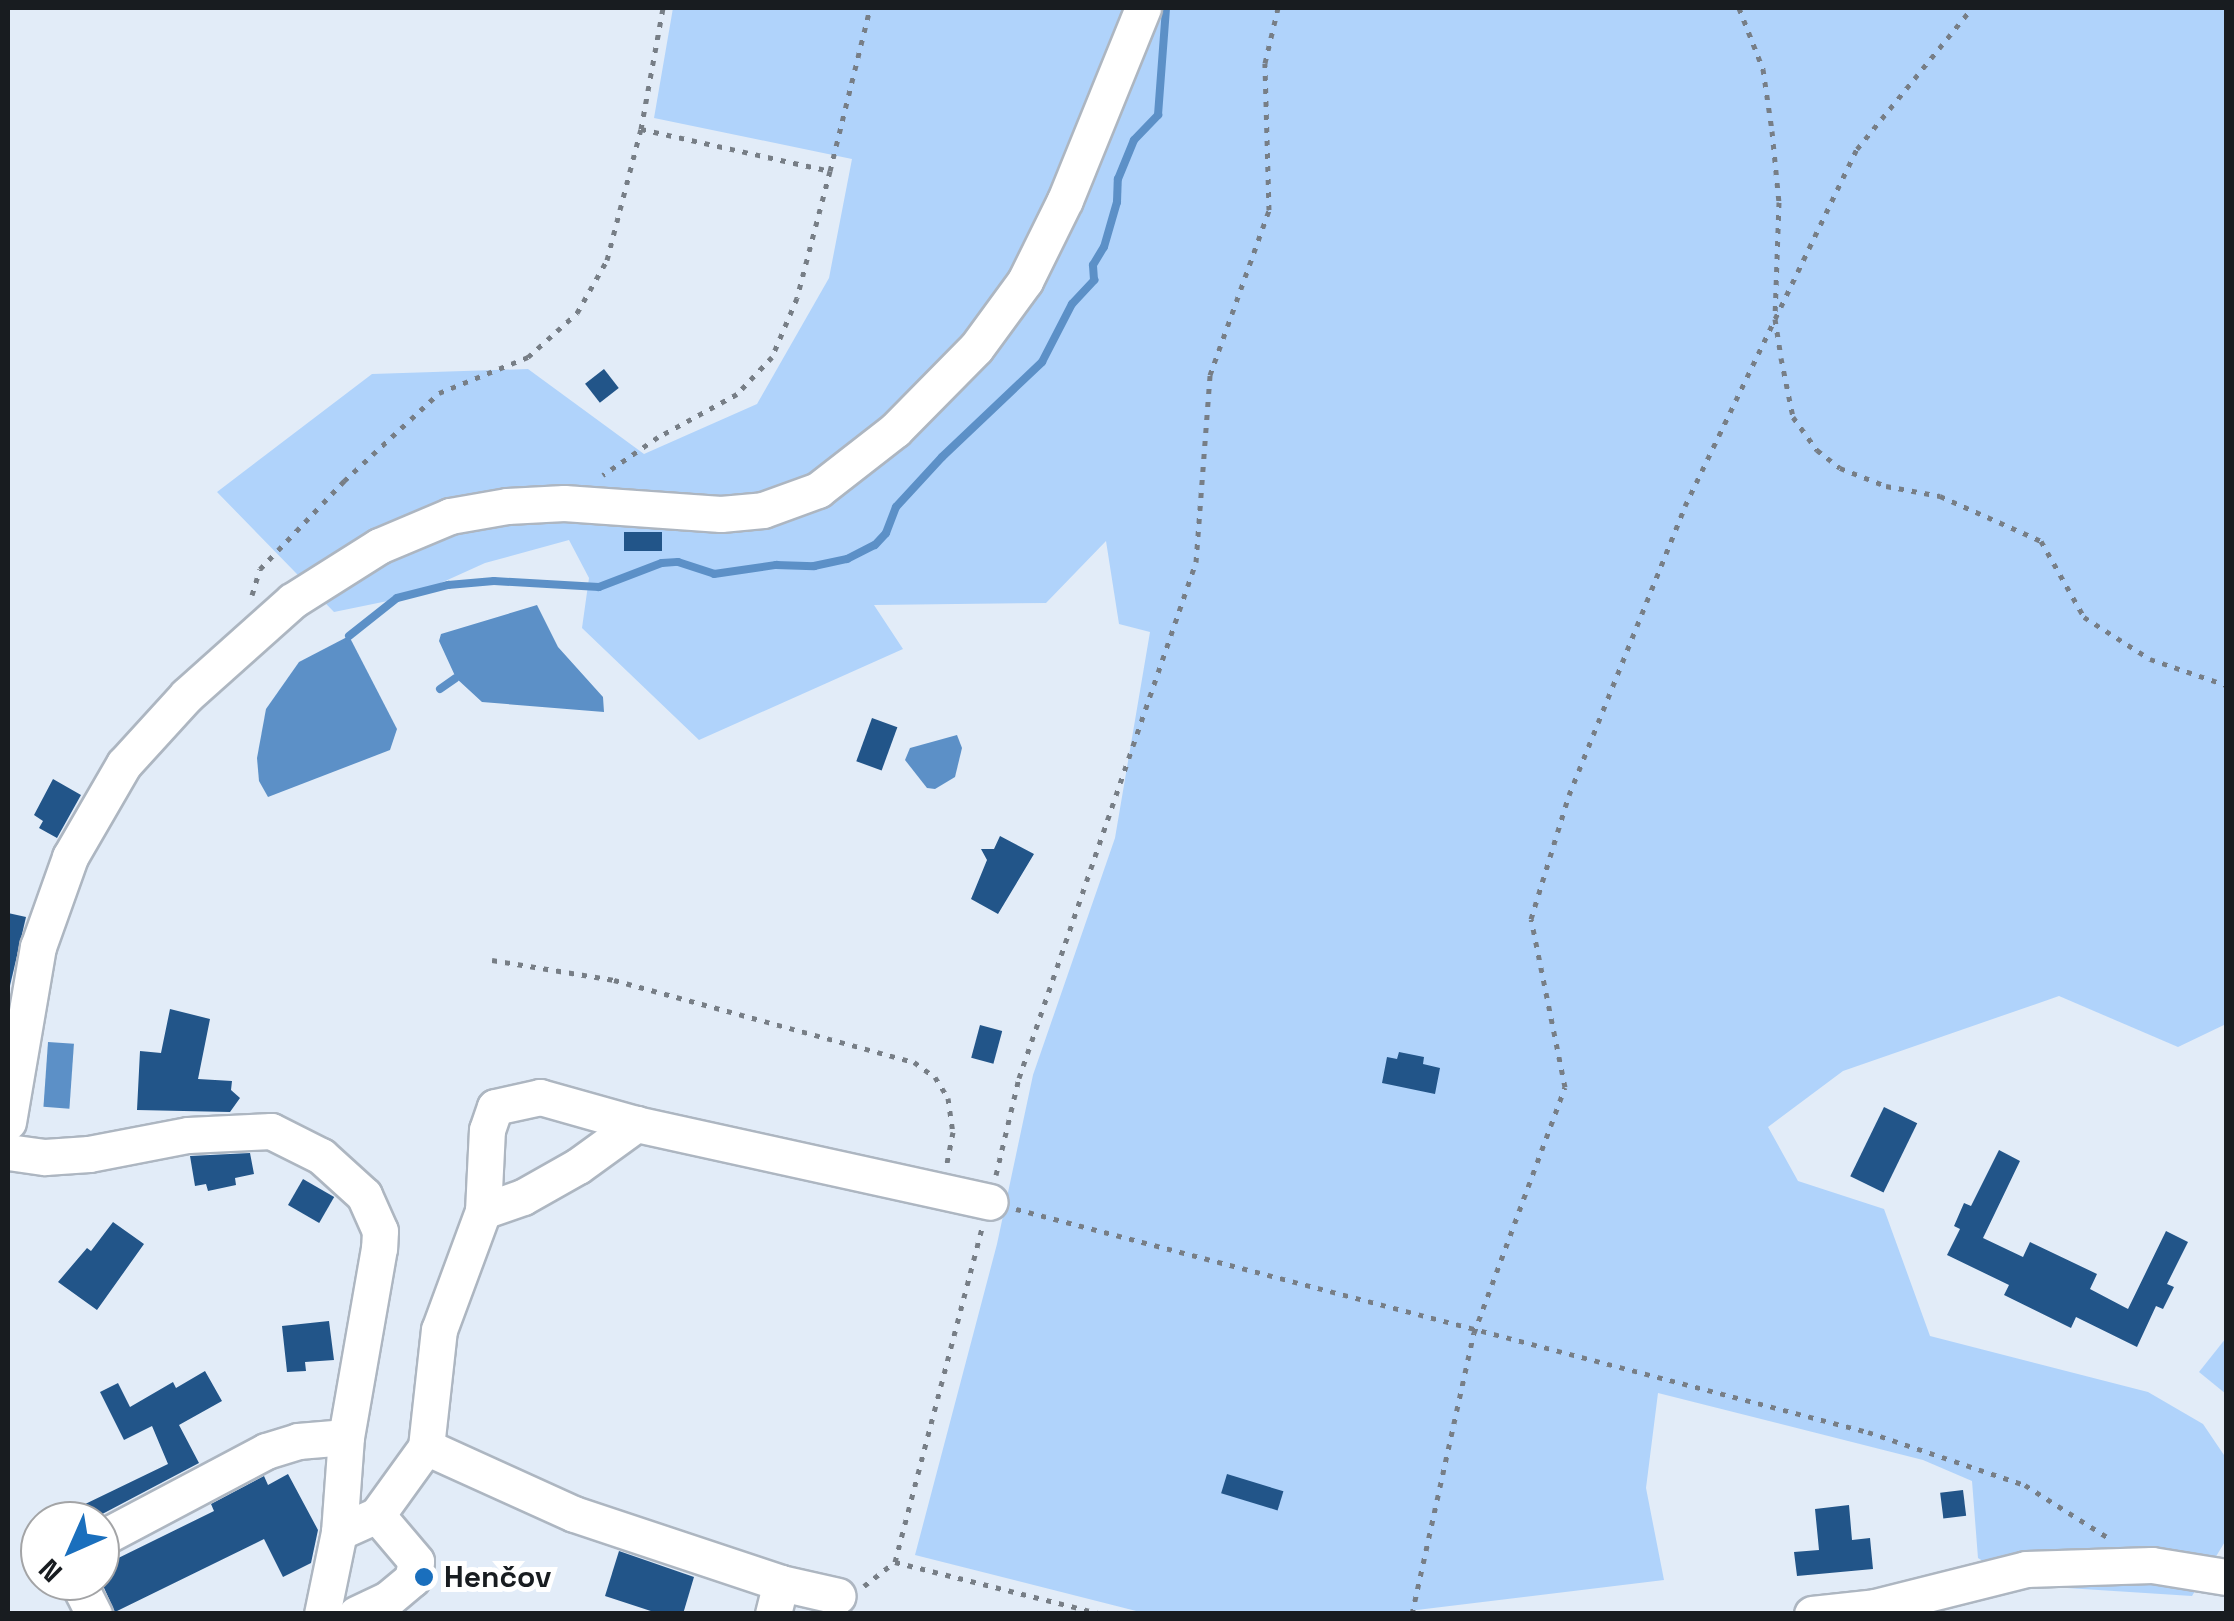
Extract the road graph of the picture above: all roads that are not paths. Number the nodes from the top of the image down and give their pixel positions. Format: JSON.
{"nodes":[{"id":1,"x":1144,"y":8,"type":"edge"},
{"id":2,"x":8,"y":1122,"type":"edge"},
{"id":3,"x":636,"y":1124,"type":"junction"},
{"id":4,"x":8,"y":1152,"type":"edge"},
{"id":5,"x":990,"y":1202,"type":"road end"},
{"id":6,"x":483,"y":1212,"type":"junction"},
{"id":7,"x":346,"y":1437,"type":"junction"},
{"id":8,"x":426,"y":1448,"type":"junction"},
{"id":9,"x":377,"y":1515,"type":"junction"},
{"id":10,"x":120,"y":1529,"type":"edge"},
{"id":11,"x":339,"y":1532,"type":"junction"},
{"id":12,"x":2226,"y":1577,"type":"edge"},
{"id":13,"x":838,"y":1596,"type":"road end"},
{"id":14,"x":777,"y":1598,"type":"edge"},
{"id":15,"x":322,"y":1614,"type":"edge"},
{"id":16,"x":356,"y":1614,"type":"edge"},
{"id":17,"x":1812,"y":1614,"type":"edge"}],
"edges":[{"from":1,"to":2,"type":"street"},
{"from":3,"to":5,"type":"street"},
{"from":3,"to":6,"type":"street"},
{"from":3,"to":6,"type":"street"},
{"from":4,"to":7,"type":"street"},
{"from":6,"to":8,"type":"street"},
{"from":7,"to":10,"type":"street"},
{"from":7,"to":11,"type":"street"},
{"from":8,"to":9,"type":"street"},
{"from":8,"to":14,"type":"street"},
{"from":9,"to":11,"type":"street"},
{"from":9,"to":16,"type":"street"},
{"from":11,"to":15,"type":"street"},
{"from":12,"to":17,"type":"street"},
{"from":13,"to":14,"type":"street"}]}
